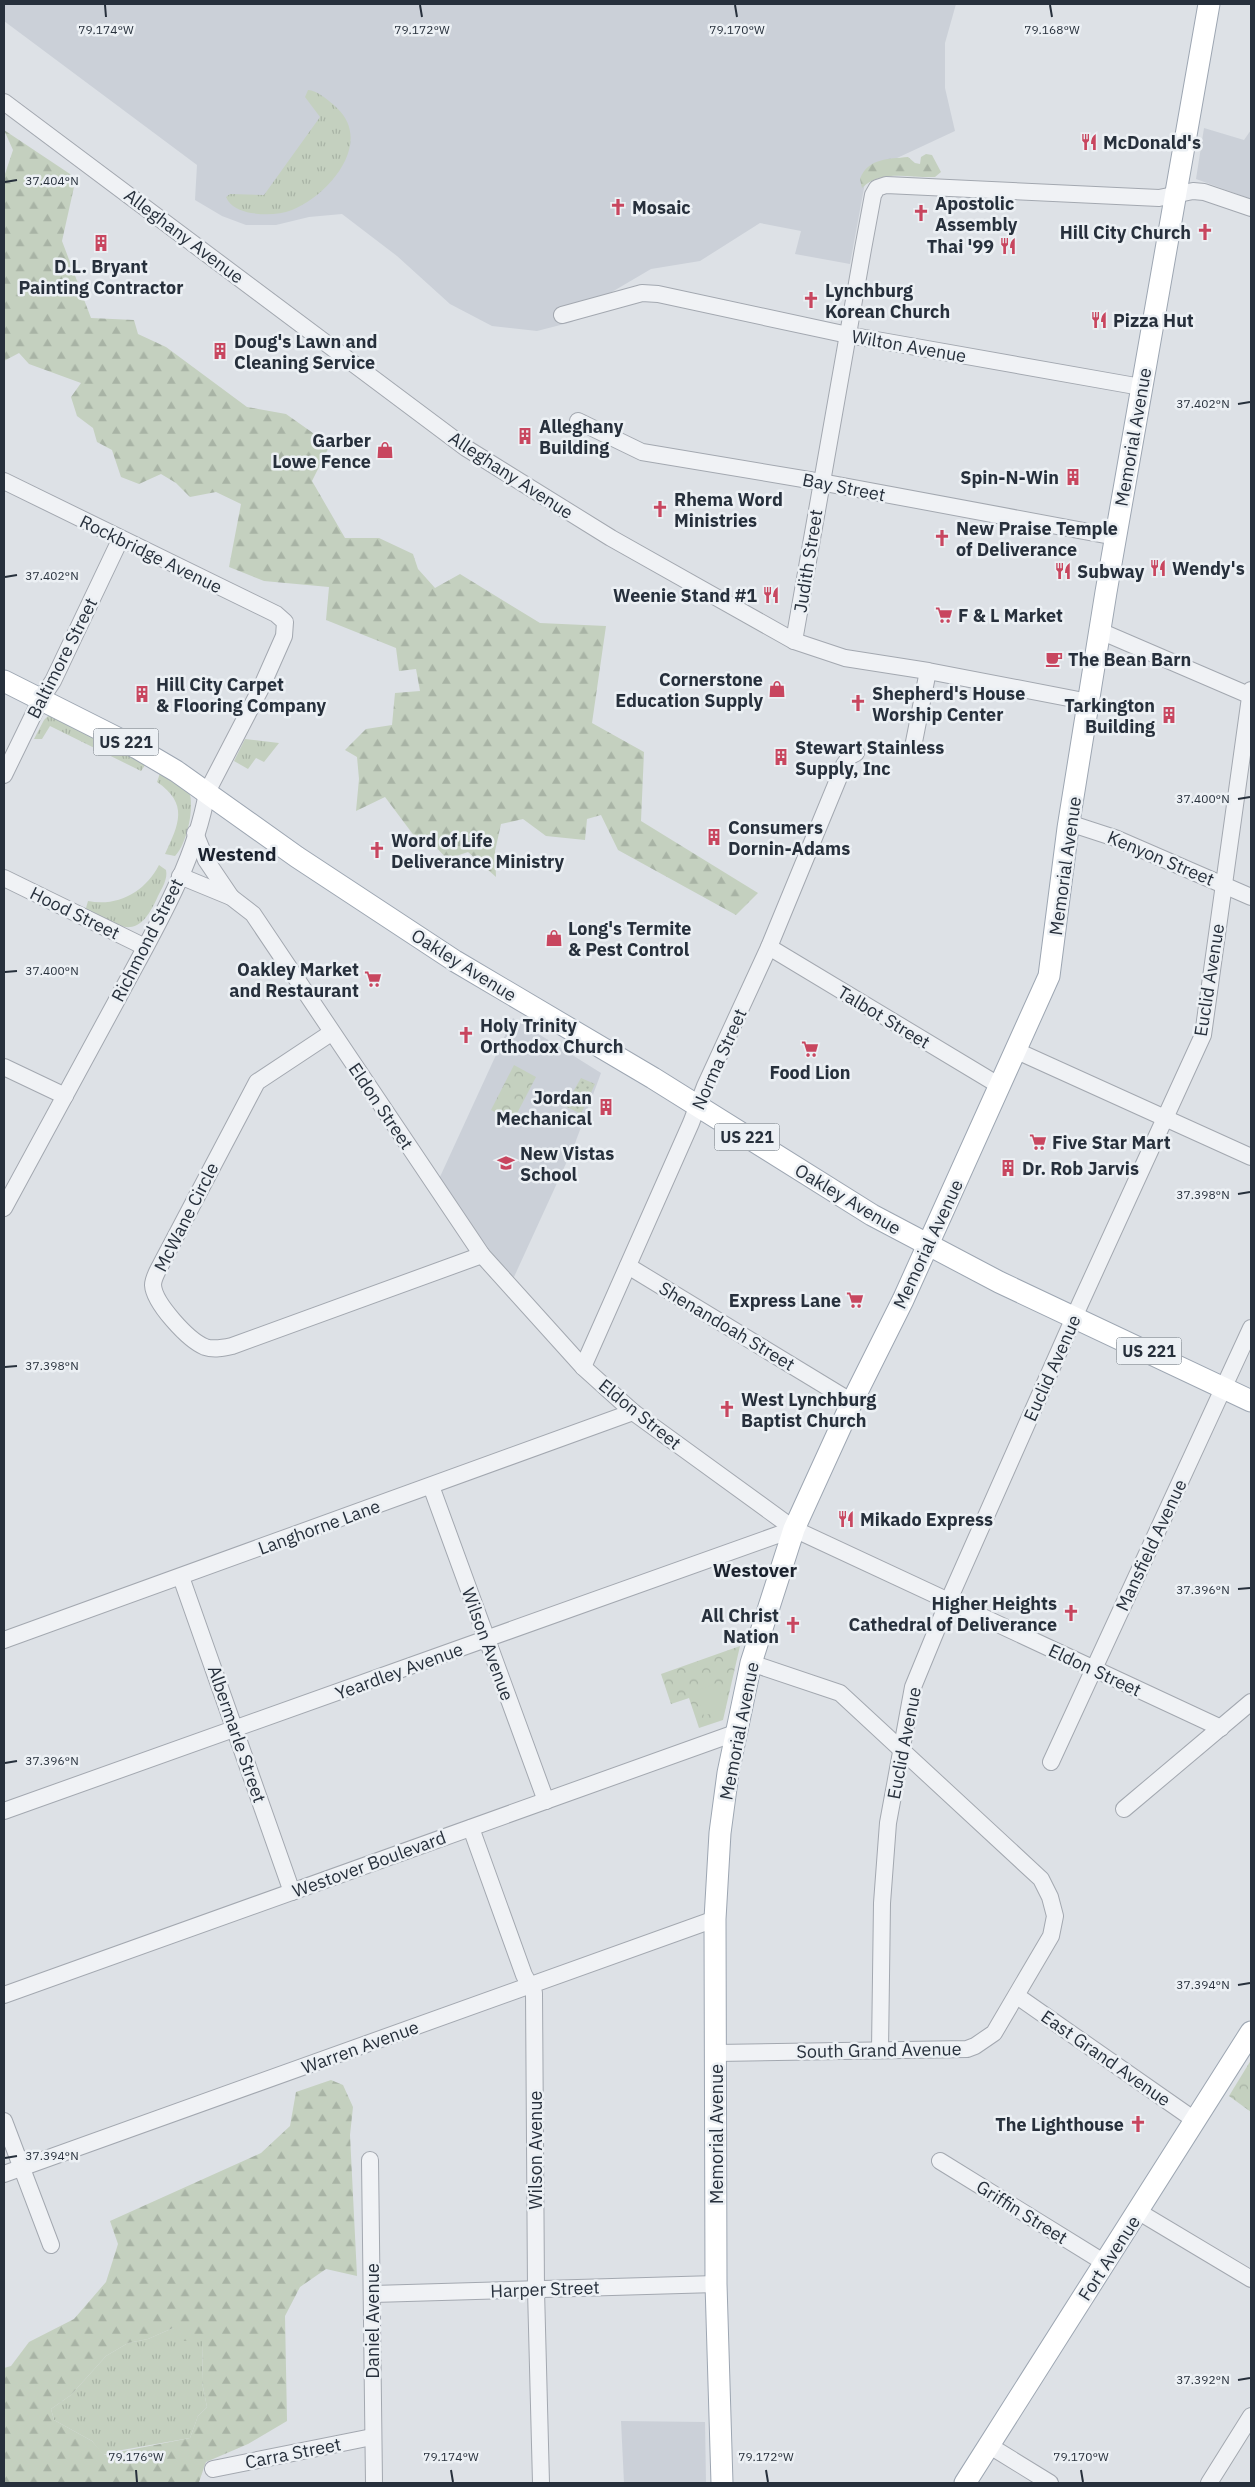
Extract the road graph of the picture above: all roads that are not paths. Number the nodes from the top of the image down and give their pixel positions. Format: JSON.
{"nodes":[{"id":1,"x":1209,"y":4,"type":"edge"},
{"id":2,"x":4,"y":102,"type":"edge"},
{"id":3,"x":1177,"y":195,"type":"junction"},
{"id":4,"x":1251,"y":208,"type":"edge"},
{"id":5,"x":562,"y":315,"type":"dead end"},
{"id":6,"x":848,"y":335,"type":"junction"},
{"id":7,"x":1141,"y":387,"type":"junction"},
{"id":8,"x":578,"y":421,"type":"dead end"},
{"id":9,"x":4,"y":481,"type":"edge"},
{"id":10,"x":821,"y":482,"type":"junction"},
{"id":11,"x":1116,"y":537,"type":"junction"},
{"id":12,"x":120,"y":540,"type":"junction"},
{"id":13,"x":1100,"y":631,"type":"junction"},
{"id":14,"x":284,"y":636,"type":"joint"},
{"id":15,"x":794,"y":641,"type":"junction"},
{"id":16,"x":928,"y":671,"type":"junction"},
{"id":17,"x":4,"y":680,"type":"edge"},
{"id":18,"x":1251,"y":690,"type":"edge"},
{"id":19,"x":1251,"y":696,"type":"edge"},
{"id":20,"x":41,"y":698,"type":"junction"},
{"id":21,"x":1089,"y":702,"type":"junction"},
{"id":22,"x":913,"y":747,"type":"dead end"},
{"id":23,"x":856,"y":753,"type":"dead end"},
{"id":24,"x":4,"y":775,"type":"edge"},
{"id":25,"x":207,"y":792,"type":"junction"},
{"id":26,"x":1069,"y":823,"type":"junction"},
{"id":27,"x":195,"y":833,"type":"junction"},
{"id":28,"x":180,"y":876,"type":"junction"},
{"id":29,"x":4,"y":878,"type":"edge"},
{"id":30,"x":1223,"y":885,"type":"junction"},
{"id":31,"x":230,"y":897,"type":"junction"},
{"id":32,"x":1251,"y":897,"type":"edge"},
{"id":33,"x":769,"y":947,"type":"junction"},
{"id":34,"x":145,"y":948,"type":"junction"},
{"id":35,"x":332,"y":1033,"type":"junction"},
{"id":36,"x":1017,"y":1051,"type":"junction"},
{"id":37,"x":4,"y":1067,"type":"edge"},
{"id":38,"x":1000,"y":1086,"type":"junction"},
{"id":39,"x":65,"y":1096,"type":"junction"},
{"id":40,"x":697,"y":1106,"type":"junction"},
{"id":41,"x":1164,"y":1117,"type":"junction"},
{"id":42,"x":1251,"y":1158,"type":"edge"},
{"id":43,"x":4,"y":1208,"type":"edge"},
{"id":44,"x":928,"y":1246,"type":"junction"},
{"id":45,"x":482,"y":1255,"type":"junction"},
{"id":46,"x":628,"y":1266,"type":"junction"},
{"id":47,"x":1075,"y":1316,"type":"junction"},
{"id":48,"x":1251,"y":1328,"type":"edge"},
{"id":49,"x":583,"y":1367,"type":"junction"},
{"id":50,"x":1223,"y":1386,"type":"junction"},
{"id":51,"x":1251,"y":1401,"type":"edge"},
{"id":52,"x":852,"y":1402,"type":"junction"},
{"id":53,"x":633,"y":1412,"type":"junction"},
{"id":54,"x":431,"y":1486,"type":"junction"},
{"id":55,"x":794,"y":1529,"type":"junction"},
{"id":56,"x":181,"y":1577,"type":"junction"},
{"id":57,"x":948,"y":1602,"type":"junction"},
{"id":58,"x":4,"y":1640,"type":"edge"},
{"id":59,"x":487,"y":1640,"type":"junction"},
{"id":60,"x":750,"y":1663,"type":"junction"},
{"id":61,"x":1093,"y":1668,"type":"junction"},
{"id":62,"x":1251,"y":1702,"type":"edge"},
{"id":63,"x":1221,"y":1728,"type":"junction"},
{"id":64,"x":236,"y":1729,"type":"junction"},
{"id":65,"x":735,"y":1734,"type":"junction"},
{"id":66,"x":901,"y":1747,"type":"junction"},
{"id":67,"x":1052,"y":1762,"type":"dead end"},
{"id":68,"x":546,"y":1801,"type":"junction"},
{"id":69,"x":1124,"y":1809,"type":"dead end"},
{"id":70,"x":4,"y":1811,"type":"edge"},
{"id":71,"x":471,"y":1828,"type":"junction"},
{"id":72,"x":292,"y":1892,"type":"junction"},
{"id":73,"x":715,"y":1919,"type":"junction"},
{"id":74,"x":530,"y":1986,"type":"junction"},
{"id":75,"x":4,"y":1994,"type":"edge"},
{"id":76,"x":1017,"y":1996,"type":"junction"},
{"id":77,"x":1251,"y":2032,"type":"edge"},
{"id":78,"x":880,"y":2050,"type":"junction"},
{"id":79,"x":716,"y":2053,"type":"junction"},
{"id":80,"x":4,"y":2121,"type":"edge"},
{"id":81,"x":1196,"y":2121,"type":"junction"},
{"id":82,"x":370,"y":2160,"type":"dead end"},
{"id":83,"x":940,"y":2161,"type":"dead end"},
{"id":84,"x":21,"y":2168,"type":"junction"},
{"id":85,"x":4,"y":2174,"type":"edge"},
{"id":86,"x":1139,"y":2212,"type":"junction"},
{"id":87,"x":51,"y":2245,"type":"dead end"},
{"id":88,"x":1105,"y":2263,"type":"junction"},
{"id":89,"x":1251,"y":2279,"type":"edge"},
{"id":90,"x":716,"y":2284,"type":"junction"},
{"id":91,"x":536,"y":2290,"type":"junction"},
{"id":92,"x":373,"y":2294,"type":"junction"},
{"id":93,"x":1251,"y":2416,"type":"edge"},
{"id":94,"x":372,"y":2438,"type":"junction"},
{"id":95,"x":990,"y":2446,"type":"junction"},
{"id":96,"x":213,"y":2469,"type":"dead end"},
{"id":97,"x":374,"y":2483,"type":"edge"},
{"id":98,"x":541,"y":2483,"type":"edge"},
{"id":99,"x":722,"y":2483,"type":"edge"},
{"id":100,"x":965,"y":2483,"type":"edge"},
{"id":101,"x":1050,"y":2483,"type":"edge"},
{"id":102,"x":1209,"y":2483,"type":"edge"}],
"edges":[{"from":1,"to":3,"type":"main road","name":"Memorial Avenue"},
{"from":2,"to":15,"type":"street","name":"Alleghany Avenue"},
{"from":3,"to":4,"type":"street"},
{"from":3,"to":6,"type":"street","name":"Judith Street"},
{"from":3,"to":7,"type":"main road","name":"Memorial Avenue"},
{"from":5,"to":6,"type":"street","name":"Wilton Avenue"},
{"from":6,"to":7,"type":"street","name":"Wilton Avenue"},
{"from":6,"to":10,"type":"street","name":"Judith Street"},
{"from":7,"to":11,"type":"main road","name":"Memorial Avenue"},
{"from":8,"to":10,"type":"street","name":"Bay Street"},
{"from":9,"to":12,"type":"street","name":"Rockbridge Avenue"},
{"from":10,"to":11,"type":"street","name":"Bay Street"},
{"from":10,"to":15,"type":"street","name":"Judith Street"},
{"from":11,"to":13,"type":"main road","name":"Memorial Avenue"},
{"from":12,"to":14,"type":"street","name":"Rockbridge Avenue"},
{"from":12,"to":20,"type":"street","name":"Baltimore Street"},
{"from":13,"to":19,"type":"street"},
{"from":13,"to":21,"type":"main road","name":"Memorial Avenue"},
{"from":14,"to":25,"type":"street","name":"Richmond Street"},
{"from":15,"to":16,"type":"street","name":"Alleghany Avenue"},
{"from":16,"to":21,"type":"street","name":"Alleghany Avenue"},
{"from":16,"to":22,"type":"street"},
{"from":17,"to":20,"type":"main road","name":"Oakley Avenue","number":"US 221"},
{"from":18,"to":19,"type":"street","name":"Euclid Avenue"},
{"from":19,"to":30,"type":"street","name":"Euclid Avenue"},
{"from":20,"to":24,"type":"street","name":"Baltimore Street"},
{"from":20,"to":25,"type":"main road","name":"Oakley Avenue","number":"US 221"},
{"from":21,"to":26,"type":"main road","name":"Memorial Avenue"},
{"from":23,"to":33,"type":"street","name":"Norma Street"},
{"from":25,"to":27,"type":"street","name":"Richmond Street"},
{"from":25,"to":40,"type":"main road","name":"Oakley Avenue","number":"US 221"},
{"from":26,"to":30,"type":"street","name":"Kenyon Street"},
{"from":26,"to":36,"type":"main road","name":"Memorial Avenue"},
{"from":27,"to":28,"type":"street","name":"Richmond Street"},
{"from":27,"to":31,"type":"street","name":"Eldon Street"},
{"from":28,"to":31,"type":"street","name":"Eldon Street"},
{"from":28,"to":34,"type":"street","name":"Richmond Street"},
{"from":29,"to":34,"type":"street","name":"Hood Street"},
{"from":30,"to":32,"type":"street","name":"Kenyon Street"},
{"from":30,"to":41,"type":"street","name":"Euclid Avenue"},
{"from":31,"to":35,"type":"street","name":"Eldon Street"},
{"from":33,"to":38,"type":"street","name":"Talbot Street"},
{"from":33,"to":40,"type":"street","name":"Norma Street"},
{"from":34,"to":39,"type":"street","name":"Richmond Street"},
{"from":35,"to":45,"type":"street","name":"Eldon Street"},
{"from":35,"to":45,"type":"street","name":"McWane Circle"},
{"from":36,"to":38,"type":"main road","name":"Memorial Avenue"},
{"from":36,"to":41,"type":"street"},
{"from":37,"to":39,"type":"street"},
{"from":38,"to":44,"type":"main road","name":"Memorial Avenue"},
{"from":39,"to":43,"type":"street","name":"Richmond Street"},
{"from":40,"to":44,"type":"main road","name":"Oakley Avenue","number":"US 221"},
{"from":40,"to":46,"type":"street","name":"Norma Street"},
{"from":41,"to":42,"type":"street"},
{"from":41,"to":47,"type":"street","name":"Euclid Avenue"},
{"from":44,"to":47,"type":"main road","name":"Oakley Avenue","number":"US 221"},
{"from":44,"to":52,"type":"main road","name":"Memorial Avenue"},
{"from":45,"to":49,"type":"street","name":"Eldon Street"},
{"from":46,"to":49,"type":"street","name":"Norma Street"},
{"from":46,"to":52,"type":"street","name":"Shenandoah Street"},
{"from":47,"to":50,"type":"main road","name":"Oakley Avenue","number":"US 221"},
{"from":47,"to":57,"type":"street","name":"Euclid Avenue"},
{"from":48,"to":50,"type":"street","name":"Mansfield Avenue"},
{"from":49,"to":53,"type":"street","name":"Eldon Street"},
{"from":50,"to":51,"type":"main road","name":"Oakley Avenue","number":"US 221"},
{"from":50,"to":61,"type":"street","name":"Mansfield Avenue"},
{"from":52,"to":55,"type":"main road","name":"Memorial Avenue"},
{"from":53,"to":54,"type":"street","name":"Langhorne Lane"},
{"from":53,"to":55,"type":"street","name":"Eldon Street"},
{"from":54,"to":56,"type":"street","name":"Langhorne Lane"},
{"from":54,"to":59,"type":"street","name":"Wilson Avenue"},
{"from":55,"to":57,"type":"street","name":"Eldon Street"},
{"from":55,"to":59,"type":"street","name":"Yeardley Avenue"},
{"from":55,"to":60,"type":"main road","name":"Memorial Avenue"},
{"from":56,"to":58,"type":"street","name":"Langhorne Lane"},
{"from":56,"to":64,"type":"street","name":"Albermarle Street"},
{"from":57,"to":61,"type":"street","name":"Eldon Street"},
{"from":57,"to":66,"type":"street","name":"Euclid Avenue"},
{"from":59,"to":64,"type":"street","name":"Yeardley Avenue"},
{"from":59,"to":68,"type":"street","name":"Wilson Avenue"},
{"from":60,"to":65,"type":"main road","name":"Memorial Avenue"},
{"from":60,"to":66,"type":"street","name":"South Grand Avenue"},
{"from":61,"to":63,"type":"street","name":"Eldon Street"},
{"from":61,"to":67,"type":"street","name":"Mansfield Avenue"},
{"from":62,"to":63,"type":"street"},
{"from":63,"to":69,"type":"street"},
{"from":64,"to":70,"type":"street","name":"Yeardley Avenue"},
{"from":64,"to":72,"type":"street","name":"Albermarle Street"},
{"from":65,"to":68,"type":"street","name":"Westover Boulevard"},
{"from":65,"to":73,"type":"main road","name":"Memorial Avenue"},
{"from":66,"to":76,"type":"street","name":"South Grand Avenue"},
{"from":66,"to":78,"type":"street","name":"Euclid Avenue"},
{"from":68,"to":71,"type":"street","name":"Westover Boulevard"},
{"from":71,"to":72,"type":"street","name":"Westover Boulevard"},
{"from":71,"to":74,"type":"street","name":"Wilson Avenue"},
{"from":72,"to":75,"type":"street","name":"Westover Boulevard"},
{"from":73,"to":74,"type":"street","name":"Warren Avenue"},
{"from":73,"to":79,"type":"main road","name":"Memorial Avenue"},
{"from":74,"to":84,"type":"street","name":"Warren Avenue"},
{"from":74,"to":91,"type":"street","name":"Wilson Avenue"},
{"from":76,"to":78,"type":"street","name":"South Grand Avenue"},
{"from":76,"to":81,"type":"street","name":"East Grand Avenue"},
{"from":77,"to":81,"type":"main road","name":"Fort Avenue"},
{"from":78,"to":79,"type":"street","name":"South Grand Avenue"},
{"from":79,"to":90,"type":"main road","name":"Memorial Avenue"},
{"from":80,"to":84,"type":"street"},
{"from":81,"to":86,"type":"main road","name":"Fort Avenue"},
{"from":82,"to":92,"type":"street","name":"Daniel Avenue"},
{"from":83,"to":88,"type":"street","name":"Griffin Street"},
{"from":84,"to":85,"type":"street","name":"Warren Avenue"},
{"from":84,"to":87,"type":"street"},
{"from":86,"to":88,"type":"main road","name":"Fort Avenue"},
{"from":86,"to":89,"type":"street"},
{"from":88,"to":95,"type":"main road","name":"Fort Avenue"},
{"from":90,"to":91,"type":"street","name":"Harper Street"},
{"from":90,"to":99,"type":"main road","name":"Memorial Avenue"},
{"from":91,"to":92,"type":"street","name":"Harper Street"},
{"from":91,"to":98,"type":"street","name":"Wilson Avenue"},
{"from":92,"to":94,"type":"street","name":"Daniel Avenue"},
{"from":93,"to":102,"type":"street"},
{"from":94,"to":96,"type":"street","name":"Carra Street"},
{"from":94,"to":97,"type":"street","name":"Daniel Avenue"},
{"from":95,"to":100,"type":"main road","name":"Fort Avenue"},
{"from":95,"to":101,"type":"street"}]}
